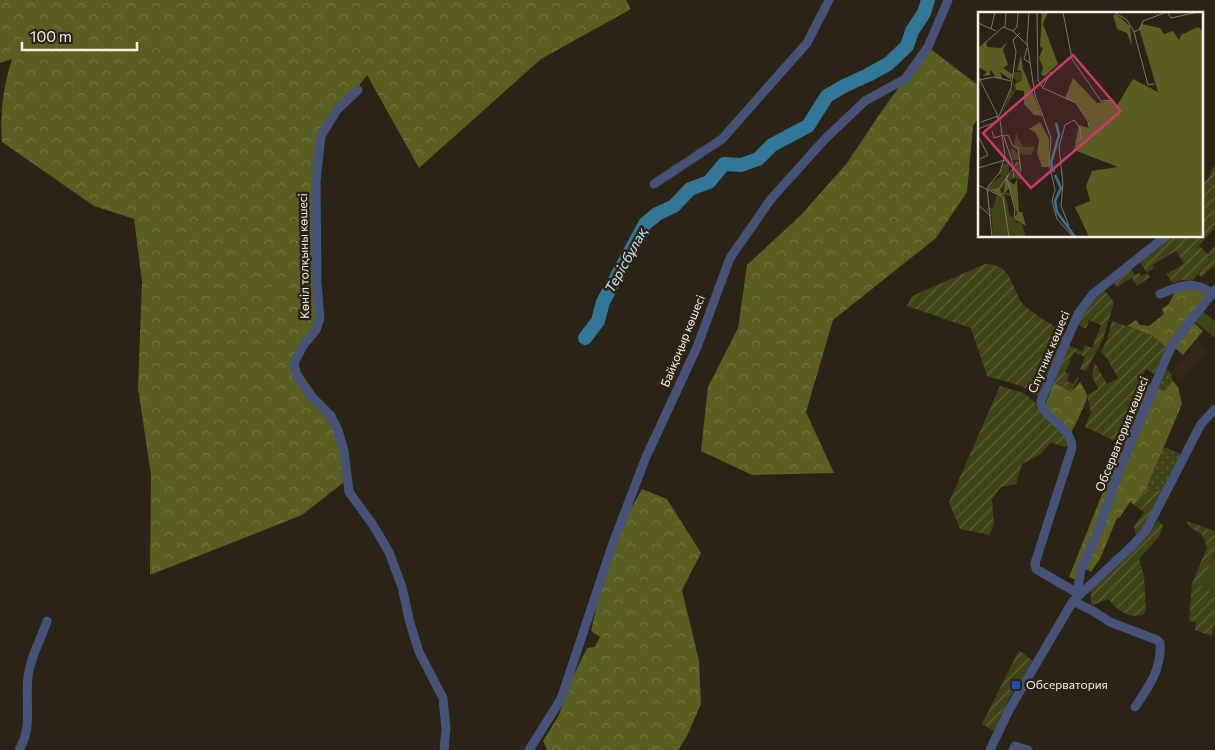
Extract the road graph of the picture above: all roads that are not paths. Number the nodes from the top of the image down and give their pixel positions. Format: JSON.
{"nodes":[{"id":1,"x":830,"y":0,"type":"edge"},
{"id":2,"x":948,"y":0,"type":"edge"},
{"id":3,"x":358,"y":90,"type":"dead end"},
{"id":4,"x":654,"y":184,"type":"dead end"},
{"id":5,"x":1163,"y":238,"type":"edge"},
{"id":6,"x":1214,"y":292,"type":"edge"},
{"id":7,"x":1160,"y":294,"type":"dead end"},
{"id":8,"x":1215,"y":409,"type":"edge"},
{"id":9,"x":1076,"y":598,"type":"junction"},
{"id":10,"x":47,"y":621,"type":"dead end"},
{"id":11,"x":1135,"y":707,"type":"dead end"},
{"id":12,"x":20,"y":750,"type":"edge"},
{"id":13,"x":444,"y":750,"type":"edge"},
{"id":14,"x":529,"y":750,"type":"edge"},
{"id":15,"x":990,"y":750,"type":"edge"},
{"id":16,"x":1013,"y":750,"type":"edge"},
{"id":17,"x":1028,"y":750,"type":"edge"}],
"edges":[{"from":1,"to":4,"type":"street"},
{"from":2,"to":14,"type":"street","name":"Байқоңыр көшесі"},
{"from":3,"to":13,"type":"street","name":"Көніл толқыны көшесі"},
{"from":5,"to":9,"type":"street","name":"Спутник көшесі"},
{"from":6,"to":7,"type":"street","name":"Обсерватория көшесі"},
{"from":6,"to":9,"type":"street","name":"Обсерватория көшесі"},
{"from":8,"to":9,"type":"street"},
{"from":9,"to":11,"type":"street"},
{"from":9,"to":15,"type":"street"},
{"from":10,"to":12,"type":"street"},
{"from":16,"to":17,"type":"street"}]}
